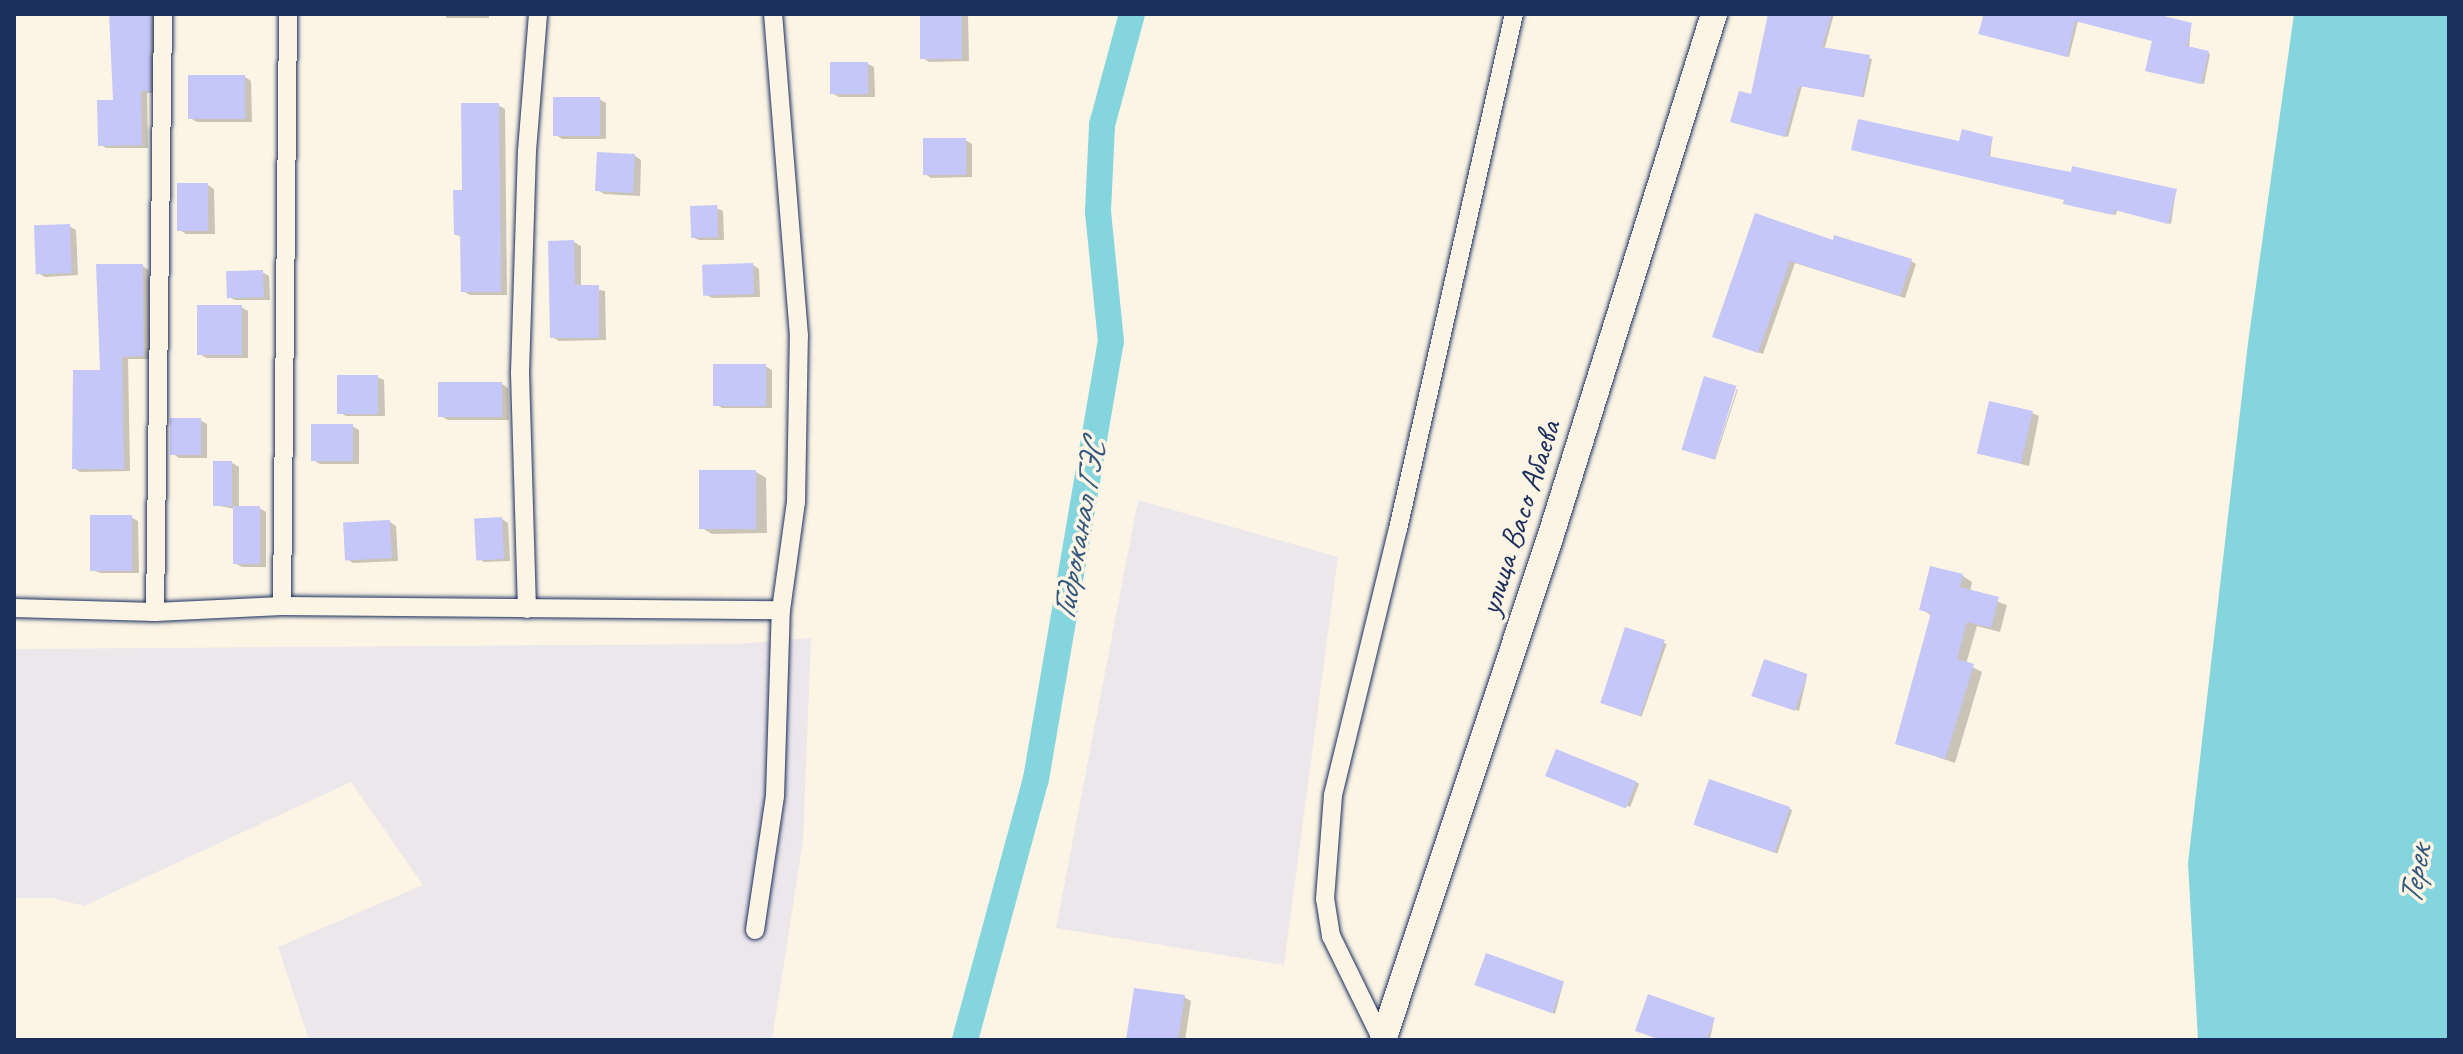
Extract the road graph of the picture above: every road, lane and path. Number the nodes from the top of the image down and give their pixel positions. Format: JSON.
{"nodes":[{"id":1,"x":163,"y":14,"type":"edge"},
{"id":2,"x":288,"y":14,"type":"edge"},
{"id":3,"x":538,"y":14,"type":"edge"},
{"id":4,"x":773,"y":14,"type":"edge"},
{"id":5,"x":1514,"y":14,"type":"edge"},
{"id":6,"x":1714,"y":14,"type":"edge"},
{"id":7,"x":282,"y":606,"type":"junction"},
{"id":8,"x":14,"y":608,"type":"edge"},
{"id":9,"x":527,"y":609,"type":"junction"},
{"id":10,"x":781,"y":610,"type":"junction"},
{"id":11,"x":155,"y":612,"type":"junction"},
{"id":12,"x":755,"y":930,"type":"dead end"},
{"id":13,"x":1383,"y":1040,"type":"edge"}],
"edges":[{"from":1,"to":11,"type":"street"},
{"from":2,"to":7,"type":"street"},
{"from":3,"to":9,"type":"street"},
{"from":4,"to":10,"type":"street"},
{"from":5,"to":13,"type":"street"},
{"from":6,"to":13,"type":"main road","name":"улица Васо Абаева"},
{"from":7,"to":9,"type":"street"},
{"from":7,"to":11,"type":"street"},
{"from":8,"to":11,"type":"street"},
{"from":9,"to":10,"type":"street"},
{"from":10,"to":12,"type":"street"}]}
